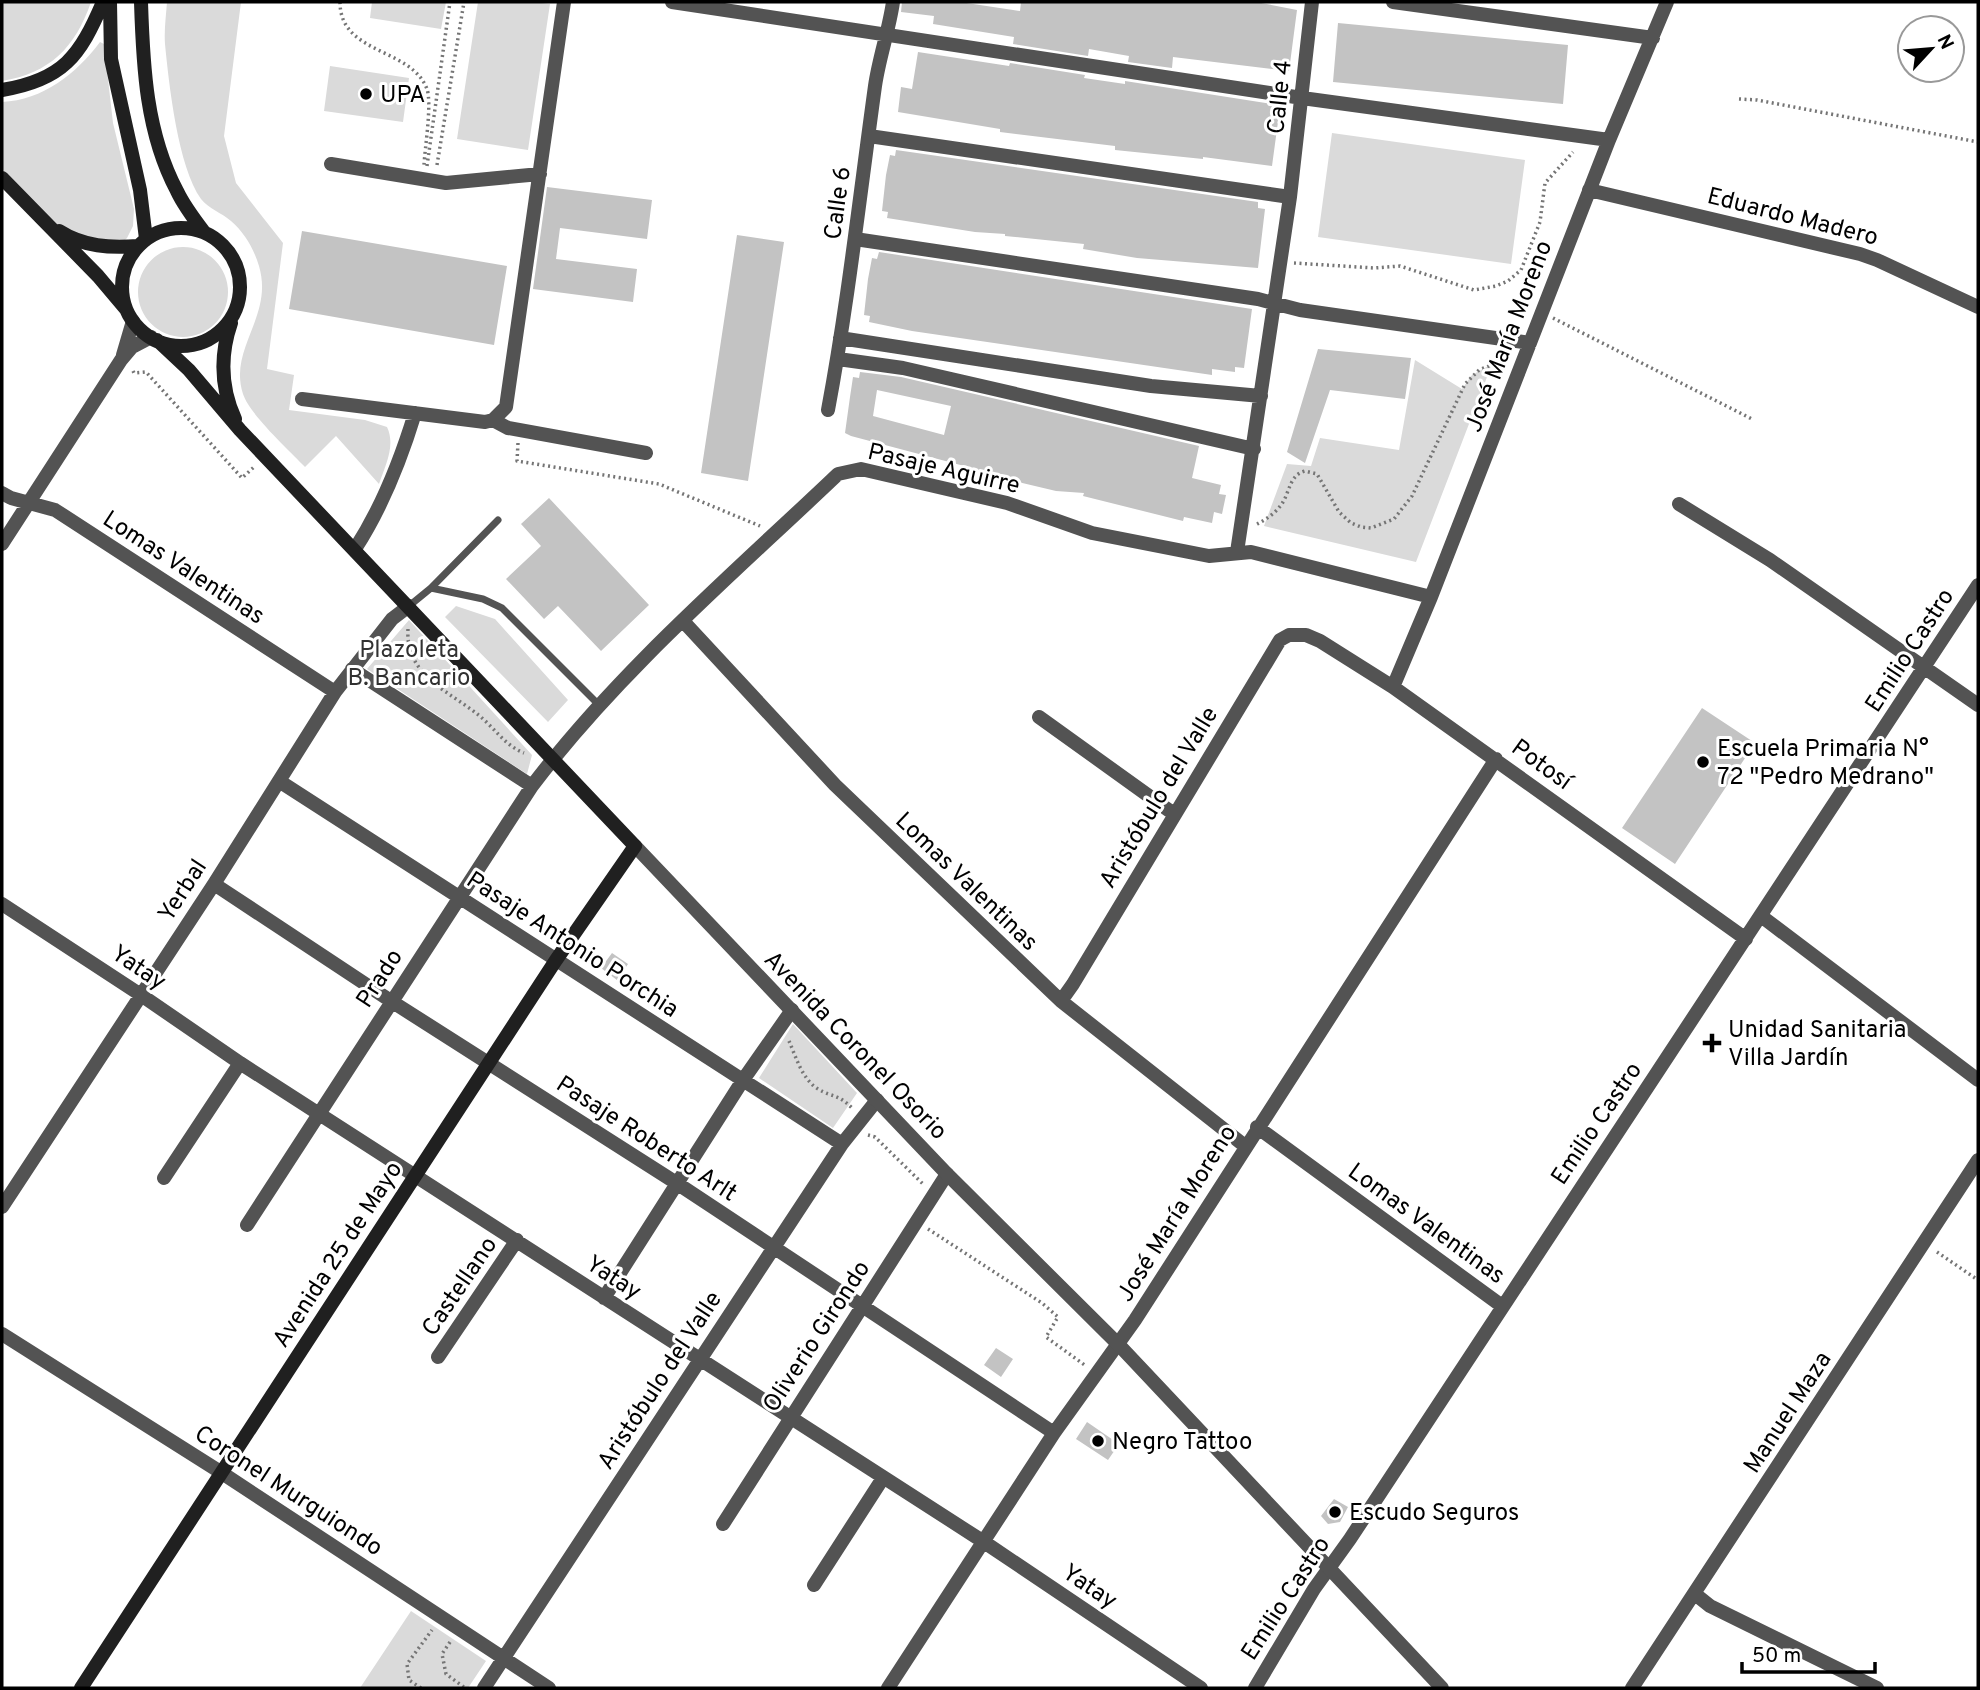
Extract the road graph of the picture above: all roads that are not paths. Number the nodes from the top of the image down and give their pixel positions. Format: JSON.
{"nodes":[{"id":1,"x":103,"y":2,"type":"edge"},
{"id":2,"x":110,"y":2,"type":"edge"},
{"id":3,"x":141,"y":2,"type":"edge"},
{"id":4,"x":564,"y":2,"type":"edge"},
{"id":5,"x":672,"y":2,"type":"edge"},
{"id":6,"x":893,"y":2,"type":"edge"},
{"id":7,"x":1312,"y":2,"type":"edge"},
{"id":8,"x":1393,"y":2,"type":"edge"},
{"id":9,"x":1667,"y":2,"type":"edge"},
{"id":10,"x":888,"y":33,"type":"junction"},
{"id":11,"x":1653,"y":38,"type":"junction"},
{"id":12,"x":2,"y":90,"type":"edge"},
{"id":13,"x":1302,"y":98,"type":"junction"},
{"id":14,"x":869,"y":136,"type":"junction"},
{"id":15,"x":1609,"y":140,"type":"junction"},
{"id":16,"x":331,"y":164,"type":"dead end"},
{"id":17,"x":540,"y":174,"type":"junction"},
{"id":18,"x":2,"y":179,"type":"edge"},
{"id":19,"x":1590,"y":190,"type":"junction"},
{"id":20,"x":1290,"y":197,"type":"junction"},
{"id":21,"x":43,"y":221,"type":"junction"},
{"id":22,"x":204,"y":232,"type":"junction"},
{"id":23,"x":855,"y":239,"type":"junction"},
{"id":24,"x":142,"y":242,"type":"junction"},
{"id":25,"x":1274,"y":304,"type":"junction"},
{"id":26,"x":1978,"y":307,"type":"edge"},
{"id":27,"x":234,"y":313,"type":"junction"},
{"id":28,"x":131,"y":317,"type":"junction"},
{"id":29,"x":841,"y":338,"type":"junction"},
{"id":30,"x":154,"y":339,"type":"junction"},
{"id":31,"x":1529,"y":347,"type":"junction"},
{"id":32,"x":838,"y":359,"type":"junction"},
{"id":33,"x":121,"y":360,"type":"junction"},
{"id":34,"x":1261,"y":396,"type":"junction"},
{"id":35,"x":302,"y":399,"type":"dead end"},
{"id":36,"x":828,"y":410,"type":"dead end"},
{"id":37,"x":415,"y":413,"type":"junction"},
{"id":38,"x":493,"y":420,"type":"junction"},
{"id":39,"x":240,"y":430,"type":"junction"},
{"id":40,"x":1254,"y":449,"type":"junction"},
{"id":41,"x":646,"y":453,"type":"dead end"},
{"id":42,"x":2,"y":493,"type":"edge"},
{"id":43,"x":30,"y":502,"type":"junction"},
{"id":44,"x":1679,"y":504,"type":"dead end"},
{"id":45,"x":498,"y":520,"type":"dead end"},
{"id":46,"x":2,"y":544,"type":"edge"},
{"id":47,"x":355,"y":549,"type":"junction"},
{"id":48,"x":1237,"y":552,"type":"junction"},
{"id":49,"x":1978,"y":585,"type":"edge"},
{"id":50,"x":431,"y":588,"type":"junction"},
{"id":51,"x":1431,"y":597,"type":"junction"},
{"id":52,"x":409,"y":606,"type":"junction"},
{"id":53,"x":682,"y":621,"type":"junction"},
{"id":54,"x":1306,"y":635,"type":"joint"},
{"id":55,"x":352,"y":669,"type":"junction"},
{"id":56,"x":1924,"y":669,"type":"junction"},
{"id":57,"x":1393,"y":687,"type":"junction"},
{"id":58,"x":335,"y":692,"type":"junction"},
{"id":59,"x":1978,"y":705,"type":"edge"},
{"id":60,"x":600,"y":706,"type":"junction"},
{"id":61,"x":1039,"y":717,"type":"dead end"},
{"id":62,"x":549,"y":755,"type":"junction"},
{"id":63,"x":1496,"y":759,"type":"junction"},
{"id":64,"x":279,"y":781,"type":"junction"},
{"id":65,"x":532,"y":786,"type":"junction"},
{"id":66,"x":1174,"y":814,"type":"junction"},
{"id":67,"x":635,"y":846,"type":"junction"},
{"id":68,"x":214,"y":884,"type":"junction"},
{"id":69,"x":459,"y":898,"type":"junction"},
{"id":70,"x":2,"y":904,"type":"edge"},
{"id":71,"x":1761,"y":916,"type":"junction"},
{"id":72,"x":1746,"y":939,"type":"junction"},
{"id":73,"x":556,"y":960,"type":"junction"},
{"id":74,"x":141,"y":995,"type":"junction"},
{"id":75,"x":391,"y":1001,"type":"junction"},
{"id":76,"x":1060,"y":1001,"type":"junction"},
{"id":77,"x":792,"y":1010,"type":"junction"},
{"id":78,"x":240,"y":1063,"type":"junction"},
{"id":79,"x":488,"y":1063,"type":"junction"},
{"id":80,"x":743,"y":1080,"type":"junction"},
{"id":81,"x":1978,"y":1080,"type":"edge"},
{"id":82,"x":877,"y":1100,"type":"junction"},
{"id":83,"x":318,"y":1112,"type":"junction"},
{"id":84,"x":1257,"y":1127,"type":"junction"},
{"id":85,"x":842,"y":1144,"type":"junction"},
{"id":86,"x":1245,"y":1146,"type":"junction"},
{"id":87,"x":1978,"y":1160,"type":"edge"},
{"id":88,"x":947,"y":1174,"type":"junction"},
{"id":89,"x":415,"y":1175,"type":"junction"},
{"id":90,"x":164,"y":1178,"type":"dead end"},
{"id":91,"x":678,"y":1184,"type":"junction"},
{"id":92,"x":2,"y":1207,"type":"edge"},
{"id":93,"x":247,"y":1225,"type":"dead end"},
{"id":94,"x":517,"y":1240,"type":"junction"},
{"id":95,"x":774,"y":1247,"type":"junction"},
{"id":96,"x":604,"y":1298,"type":"junction"},
{"id":97,"x":862,"y":1304,"type":"junction"},
{"id":98,"x":1502,"y":1306,"type":"junction"},
{"id":99,"x":2,"y":1334,"type":"edge"},
{"id":100,"x":1118,"y":1345,"type":"junction"},
{"id":101,"x":438,"y":1357,"type":"dead end"},
{"id":102,"x":700,"y":1360,"type":"junction"},
{"id":103,"x":791,"y":1418,"type":"junction"},
{"id":104,"x":1054,"y":1433,"type":"junction"},
{"id":105,"x":222,"y":1473,"type":"junction"},
{"id":106,"x":883,"y":1478,"type":"junction"},
{"id":107,"x":723,"y":1524,"type":"dead end"},
{"id":108,"x":984,"y":1542,"type":"junction"},
{"id":109,"x":1328,"y":1569,"type":"junction"},
{"id":110,"x":814,"y":1585,"type":"dead end"},
{"id":111,"x":1695,"y":1594,"type":"junction"},
{"id":112,"x":504,"y":1658,"type":"junction"},
{"id":113,"x":81,"y":1688,"type":"edge"},
{"id":114,"x":484,"y":1688,"type":"edge"},
{"id":115,"x":550,"y":1688,"type":"edge"},
{"id":116,"x":888,"y":1688,"type":"edge"},
{"id":117,"x":1201,"y":1688,"type":"edge"},
{"id":118,"x":1255,"y":1688,"type":"edge"},
{"id":119,"x":1442,"y":1688,"type":"edge"},
{"id":120,"x":1632,"y":1688,"type":"edge"},
{"id":121,"x":1877,"y":1688,"type":"edge"}],
"edges":[{"from":1,"to":12,"type":"main road"},
{"from":2,"to":24,"type":"main road"},
{"from":3,"to":22,"type":"main road"},
{"from":4,"to":17,"type":"street"},
{"from":5,"to":10,"type":"street"},
{"from":6,"to":10,"type":"street","name":"Calle 6"},
{"from":7,"to":13,"type":"street","name":"Calle 4"},
{"from":8,"to":11,"type":"street"},
{"from":9,"to":11,"type":"street","name":"José María Moreno"},
{"from":10,"to":13,"type":"street"},
{"from":10,"to":14,"type":"street","name":"Calle 6"},
{"from":11,"to":15,"type":"street","name":"José María Moreno"},
{"from":13,"to":15,"type":"street"},
{"from":13,"to":20,"type":"street","name":"Calle 4"},
{"from":14,"to":20,"type":"street"},
{"from":14,"to":23,"type":"street","name":"Calle 6"},
{"from":15,"to":19,"type":"street","name":"José María Moreno"},
{"from":16,"to":17,"type":"street"},
{"from":17,"to":38,"type":"street"},
{"from":18,"to":21,"type":"main road"},
{"from":19,"to":26,"type":"street","name":"Eduardo Madero"},
{"from":19,"to":31,"type":"street","name":"José María Moreno"},
{"from":20,"to":25,"type":"street","name":"Calle 4"},
{"from":21,"to":24,"type":"main road"},
{"from":21,"to":28,"type":"main road"},
{"from":22,"to":24,"type":"main road"},
{"from":22,"to":27,"type":"main road"},
{"from":23,"to":25,"type":"street"},
{"from":23,"to":29,"type":"street","name":"Calle 6"},
{"from":24,"to":28,"type":"main road"},
{"from":25,"to":31,"type":"street"},
{"from":25,"to":34,"type":"street","name":"Calle 4"},
{"from":27,"to":30,"type":"main road"},
{"from":27,"to":39,"type":"main road","name":"Avenida Coronel Osorio"},
{"from":28,"to":30,"type":"main road"},
{"from":28,"to":33,"type":"street"},
{"from":29,"to":32,"type":"street","name":"Calle 6"},
{"from":29,"to":34,"type":"street"},
{"from":30,"to":33,"type":"street"},
{"from":30,"to":39,"type":"main road","name":"Avenida Coronel Osorio"},
{"from":31,"to":51,"type":"street","name":"José María Moreno"},
{"from":32,"to":36,"type":"street","name":"Calle 6"},
{"from":32,"to":40,"type":"street"},
{"from":33,"to":43,"type":"street"},
{"from":34,"to":40,"type":"street","name":"Calle 4"},
{"from":35,"to":37,"type":"street"},
{"from":37,"to":38,"type":"street"},
{"from":37,"to":47,"type":"street"},
{"from":38,"to":41,"type":"street"},
{"from":39,"to":47,"type":"main road","name":"Avenida Coronel Osorio"},
{"from":40,"to":48,"type":"street","name":"Calle 4"},
{"from":42,"to":43,"type":"street","name":"Lomas Valentinas"},
{"from":43,"to":46,"type":"street"},
{"from":43,"to":58,"type":"street","name":"Lomas Valentinas"},
{"from":44,"to":56,"type":"street"},
{"from":45,"to":50,"type":"lane"},
{"from":47,"to":52,"type":"main road","name":"Avenida Coronel Osorio"},
{"from":48,"to":51,"type":"street","name":"Pasaje Aguirre"},
{"from":48,"to":53,"type":"street","name":"Pasaje Aguirre"},
{"from":49,"to":56,"type":"street","name":"Emilio Castro"},
{"from":50,"to":52,"type":"lane"},
{"from":50,"to":60,"type":"lane"},
{"from":51,"to":57,"type":"street","name":"José María Moreno"},
{"from":52,"to":55,"type":"street","name":"Yerbal"},
{"from":52,"to":62,"type":"main road","name":"Avenida Coronel Osorio"},
{"from":53,"to":60,"type":"street","name":"Pasaje Aguirre"},
{"from":53,"to":76,"type":"street","name":"Lomas Valentinas"},
{"from":54,"to":57,"type":"street","name":"Potosí"},
{"from":54,"to":66,"type":"street","name":"Aristóbulo del Valle"},
{"from":55,"to":58,"type":"street","name":"Yerbal"},
{"from":55,"to":65,"type":"street"},
{"from":56,"to":59,"type":"street"},
{"from":56,"to":71,"type":"street","name":"Emilio Castro"},
{"from":57,"to":63,"type":"street","name":"Potosí"},
{"from":58,"to":64,"type":"street","name":"Yerbal"},
{"from":60,"to":62,"type":"street","name":"Pasaje Aguirre"},
{"from":61,"to":66,"type":"street"},
{"from":62,"to":65,"type":"street","name":"Prado"},
{"from":62,"to":67,"type":"main road","name":"Avenida Coronel Osorio"},
{"from":63,"to":72,"type":"street","name":"Potosí"},
{"from":63,"to":84,"type":"street","name":"José María Moreno"},
{"from":64,"to":68,"type":"street","name":"Yerbal"},
{"from":64,"to":69,"type":"street","name":"Pasaje Antonio Porchia"},
{"from":65,"to":69,"type":"street","name":"Prado"},
{"from":66,"to":76,"type":"street","name":"Aristóbulo del Valle"},
{"from":67,"to":73,"type":"main road","name":"Avenida 25 de Mayo"},
{"from":67,"to":77,"type":"street","name":"Avenida Coronel Osorio"},
{"from":68,"to":74,"type":"street","name":"Yerbal"},
{"from":68,"to":75,"type":"street","name":"Pasaje Roberto Arlt"},
{"from":69,"to":73,"type":"street","name":"Pasaje Antonio Porchia"},
{"from":69,"to":75,"type":"street","name":"Prado"},
{"from":70,"to":74,"type":"street","name":"Yatay"},
{"from":71,"to":72,"type":"street","name":"Emilio Castro"},
{"from":71,"to":81,"type":"street"},
{"from":72,"to":98,"type":"street","name":"Emilio Castro"},
{"from":73,"to":79,"type":"main road","name":"Avenida 25 de Mayo"},
{"from":73,"to":80,"type":"street","name":"Pasaje Antonio Porchia"},
{"from":74,"to":78,"type":"street","name":"Yatay"},
{"from":74,"to":92,"type":"street","name":"Yerbal"},
{"from":75,"to":79,"type":"street","name":"Pasaje Roberto Arlt"},
{"from":75,"to":83,"type":"street","name":"Prado"},
{"from":76,"to":86,"type":"street","name":"Lomas Valentinas"},
{"from":77,"to":80,"type":"street"},
{"from":77,"to":82,"type":"street","name":"Avenida Coronel Osorio"},
{"from":78,"to":83,"type":"street","name":"Yatay"},
{"from":78,"to":90,"type":"street"},
{"from":79,"to":89,"type":"main road","name":"Avenida 25 de Mayo"},
{"from":79,"to":91,"type":"street","name":"Pasaje Roberto Arlt"},
{"from":80,"to":85,"type":"street","name":"Pasaje Antonio Porchia"},
{"from":80,"to":91,"type":"street"},
{"from":82,"to":85,"type":"street","name":"Aristóbulo del Valle"},
{"from":82,"to":88,"type":"street","name":"Avenida Coronel Osorio"},
{"from":83,"to":89,"type":"street","name":"Yatay"},
{"from":83,"to":93,"type":"street","name":"Prado"},
{"from":84,"to":86,"type":"street","name":"José María Moreno"},
{"from":84,"to":98,"type":"street","name":"Lomas Valentinas"},
{"from":85,"to":95,"type":"street","name":"Aristóbulo del Valle"},
{"from":86,"to":100,"type":"street","name":"José María Moreno"},
{"from":87,"to":111,"type":"street","name":"Manuel Maza"},
{"from":88,"to":97,"type":"street","name":"Oliverio Girondo"},
{"from":88,"to":100,"type":"street","name":"Avenida Coronel Osorio"},
{"from":89,"to":94,"type":"street","name":"Yatay"},
{"from":89,"to":105,"type":"main road","name":"Avenida 25 de Mayo"},
{"from":91,"to":95,"type":"street","name":"Pasaje Roberto Arlt"},
{"from":91,"to":96,"type":"street"},
{"from":94,"to":96,"type":"street","name":"Yatay"},
{"from":94,"to":101,"type":"street","name":"Castellano"},
{"from":95,"to":97,"type":"street","name":"Pasaje Roberto Arlt"},
{"from":95,"to":102,"type":"street","name":"Aristóbulo del Valle"},
{"from":96,"to":102,"type":"street","name":"Yatay"},
{"from":97,"to":103,"type":"street","name":"Oliverio Girondo"},
{"from":97,"to":104,"type":"street","name":"Pasaje Roberto Arlt"},
{"from":98,"to":109,"type":"street","name":"Emilio Castro"},
{"from":99,"to":105,"type":"street","name":"Coronel Murguiondo"},
{"from":100,"to":104,"type":"street","name":"José María Moreno"},
{"from":100,"to":109,"type":"street","name":"Avenida Coronel Osorio"},
{"from":102,"to":103,"type":"street","name":"Yatay"},
{"from":102,"to":112,"type":"street","name":"Aristóbulo del Valle"},
{"from":103,"to":106,"type":"street","name":"Yatay"},
{"from":103,"to":107,"type":"street","name":"Oliverio Girondo"},
{"from":104,"to":108,"type":"street","name":"José María Moreno"},
{"from":105,"to":112,"type":"street","name":"Coronel Murguiondo"},
{"from":105,"to":113,"type":"main road","name":"Avenida 25 de Mayo"},
{"from":106,"to":108,"type":"street","name":"Yatay"},
{"from":106,"to":110,"type":"street"},
{"from":108,"to":116,"type":"street","name":"José María Moreno"},
{"from":108,"to":117,"type":"street","name":"Yatay"},
{"from":109,"to":118,"type":"street","name":"Emilio Castro"},
{"from":109,"to":119,"type":"street","name":"Avenida Coronel Osorio"},
{"from":111,"to":120,"type":"street","name":"Manuel Maza"},
{"from":111,"to":121,"type":"street"},
{"from":112,"to":114,"type":"street","name":"Aristóbulo del Valle"},
{"from":112,"to":115,"type":"street","name":"Coronel Murguiondo"}]}
